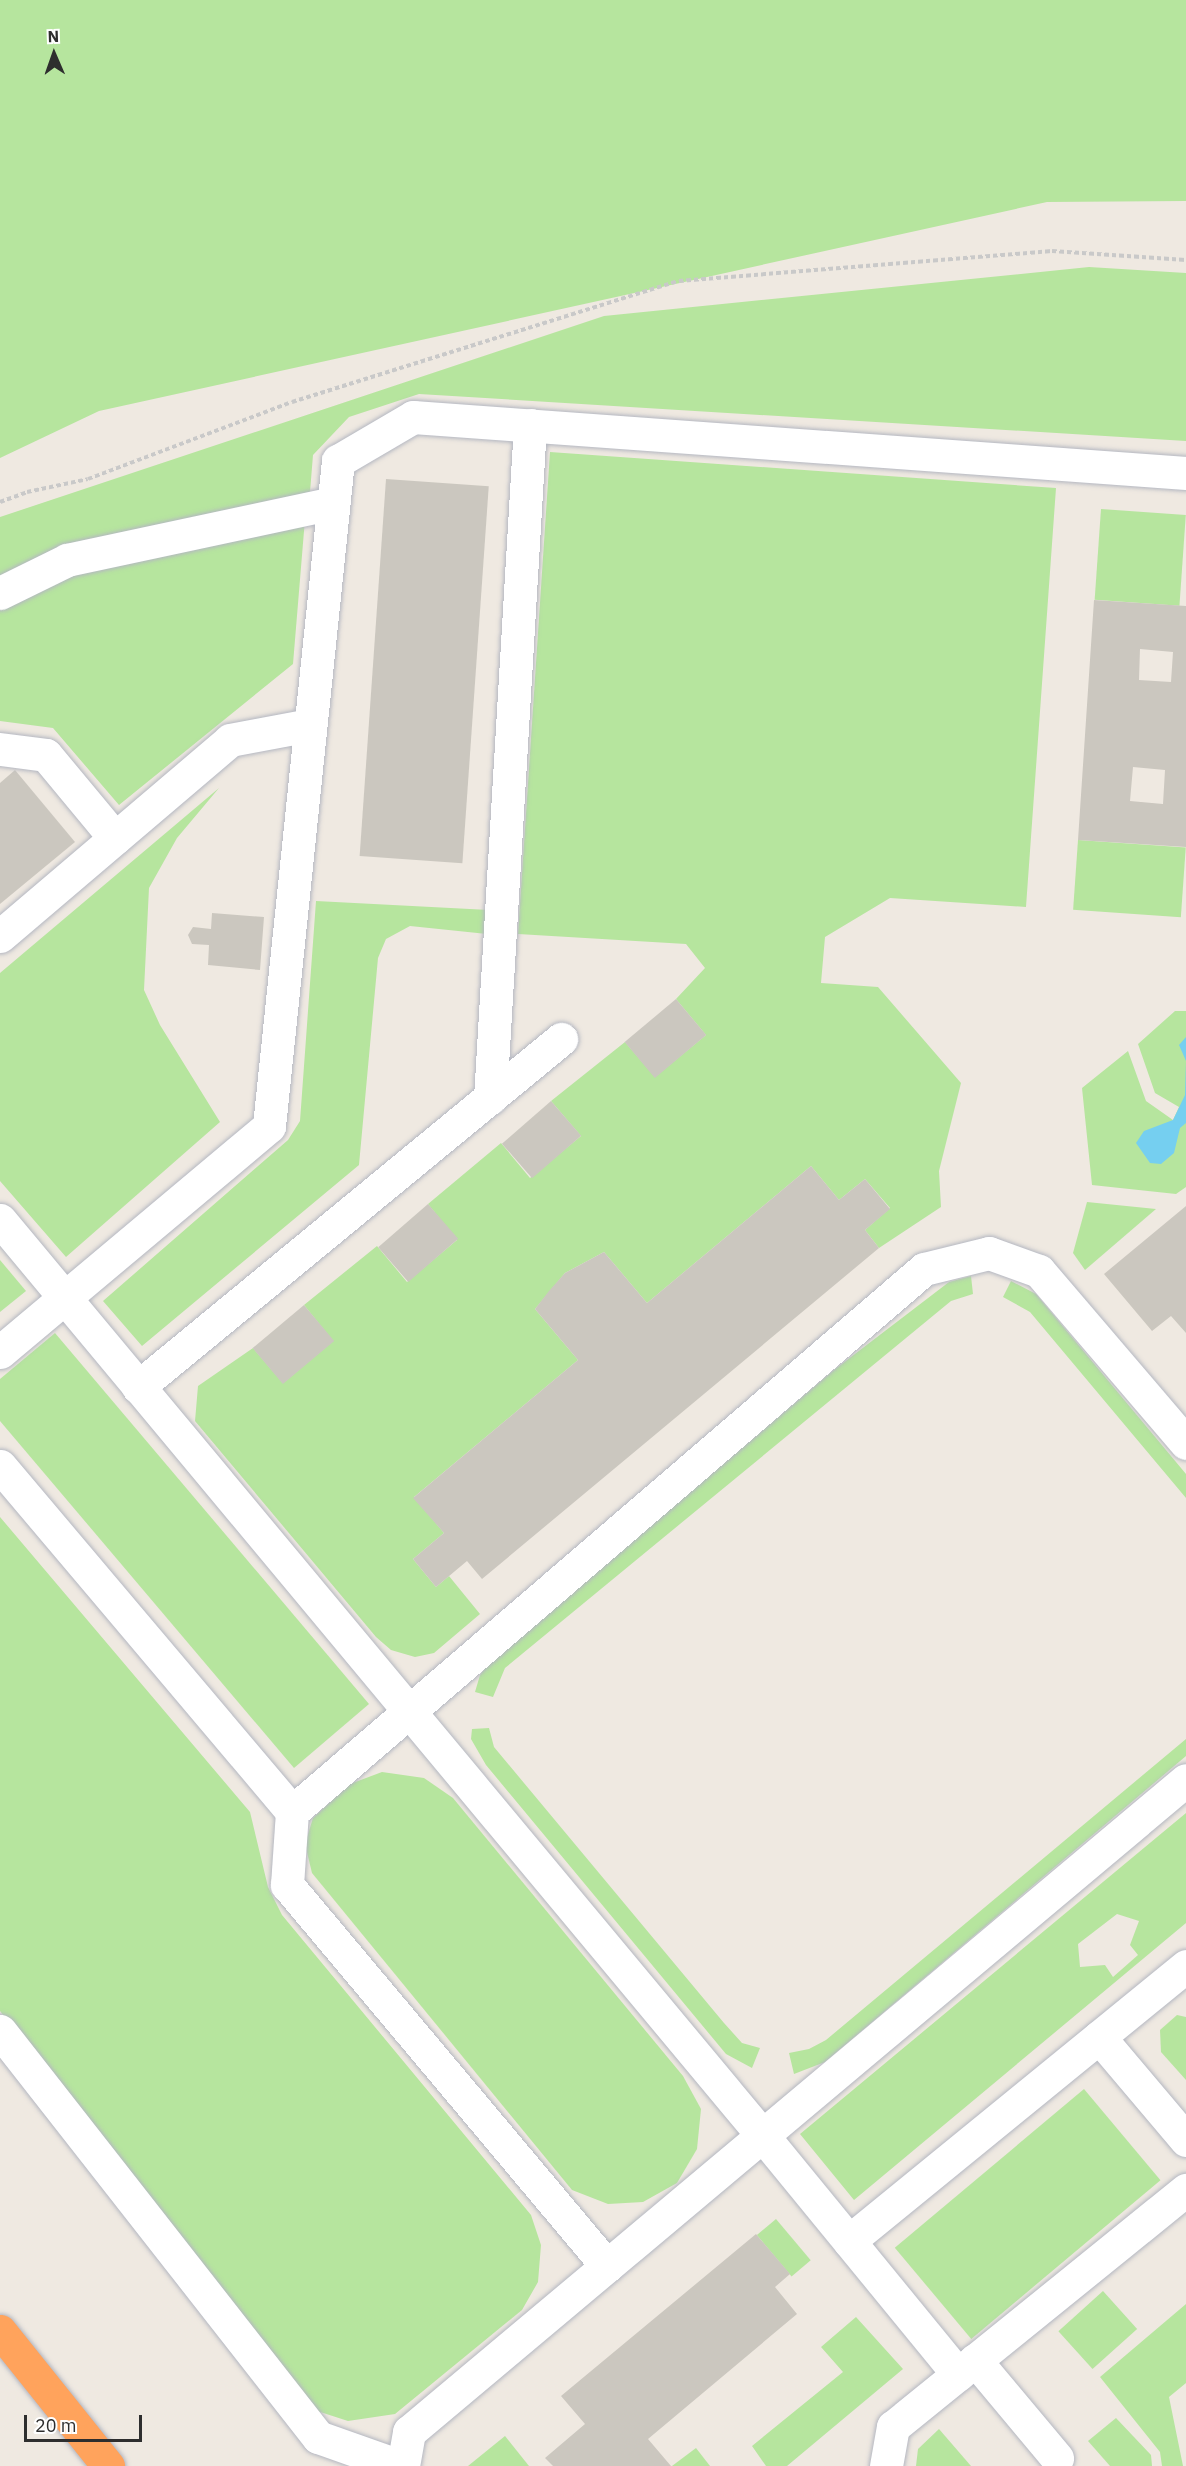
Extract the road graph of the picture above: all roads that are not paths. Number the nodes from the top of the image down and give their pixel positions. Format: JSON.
{"nodes":[{"id":1,"x":530,"y":426,"type":"junction"},
{"id":2,"x":1186,"y":473,"type":"edge"},
{"id":3,"x":333,"y":503,"type":"junction"},
{"id":4,"x":0,"y":593,"type":"edge"},
{"id":5,"x":310,"y":725,"type":"junction"},
{"id":6,"x":0,"y":749,"type":"edge"},
{"id":7,"x":116,"y":838,"type":"junction"},
{"id":8,"x":0,"y":936,"type":"edge"},
{"id":9,"x":561,"y":1039,"type":"dead end"},
{"id":10,"x":490,"y":1098,"type":"junction"},
{"id":11,"x":0,"y":1220,"type":"edge"},
{"id":12,"x":64,"y":1298,"type":"junction"},
{"id":13,"x":0,"y":1352,"type":"edge"},
{"id":14,"x":138,"y":1387,"type":"junction"},
{"id":15,"x":1186,"y":1443,"type":"edge"},
{"id":16,"x":0,"y":1466,"type":"edge"},
{"id":17,"x":408,"y":1711,"type":"junction"},
{"id":18,"x":1186,"y":1780,"type":"edge"},
{"id":19,"x":292,"y":1812,"type":"junction"},
{"id":20,"x":1186,"y":1966,"type":"edge"},
{"id":21,"x":0,"y":2031,"type":"edge"},
{"id":22,"x":1099,"y":2037,"type":"junction"},
{"id":23,"x":763,"y":2136,"type":"junction"},
{"id":24,"x":1186,"y":2140,"type":"edge"},
{"id":25,"x":1186,"y":2190,"type":"edge"},
{"id":26,"x":849,"y":2241,"type":"junction"},
{"id":27,"x":607,"y":2266,"type":"junction"},
{"id":28,"x":0,"y":2331,"type":"edge"},
{"id":29,"x":967,"y":2367,"type":"junction"},
{"id":30,"x":1057,"y":2458,"type":"dead end"},
{"id":31,"x":108,"y":2466,"type":"edge"},
{"id":32,"x":402,"y":2466,"type":"edge"},
{"id":33,"x":886,"y":2466,"type":"edge"}],
"edges":[{"from":1,"to":2,"type":"lane"},
{"from":1,"to":3,"type":"lane"},
{"from":1,"to":10,"type":"lane"},
{"from":3,"to":4,"type":"lane"},
{"from":3,"to":5,"type":"lane"},
{"from":5,"to":7,"type":"lane"},
{"from":5,"to":12,"type":"lane"},
{"from":6,"to":7,"type":"lane"},
{"from":7,"to":8,"type":"lane"},
{"from":9,"to":10,"type":"lane"},
{"from":10,"to":14,"type":"lane"},
{"from":11,"to":12,"type":"lane"},
{"from":12,"to":13,"type":"lane"},
{"from":12,"to":14,"type":"lane"},
{"from":14,"to":17,"type":"lane"},
{"from":15,"to":17,"type":"lane"},
{"from":16,"to":19,"type":"lane"},
{"from":17,"to":19,"type":"lane"},
{"from":17,"to":23,"type":"lane"},
{"from":18,"to":23,"type":"lane"},
{"from":19,"to":27,"type":"lane"},
{"from":20,"to":22,"type":"lane"},
{"from":21,"to":32,"type":"lane"},
{"from":22,"to":24,"type":"lane"},
{"from":22,"to":26,"type":"lane"},
{"from":23,"to":26,"type":"lane"},
{"from":23,"to":27,"type":"lane"},
{"from":25,"to":29,"type":"lane"},
{"from":26,"to":29,"type":"lane"},
{"from":27,"to":32,"type":"lane"},
{"from":28,"to":31,"type":"highway"},
{"from":29,"to":30,"type":"lane"},
{"from":29,"to":33,"type":"lane"}]}
